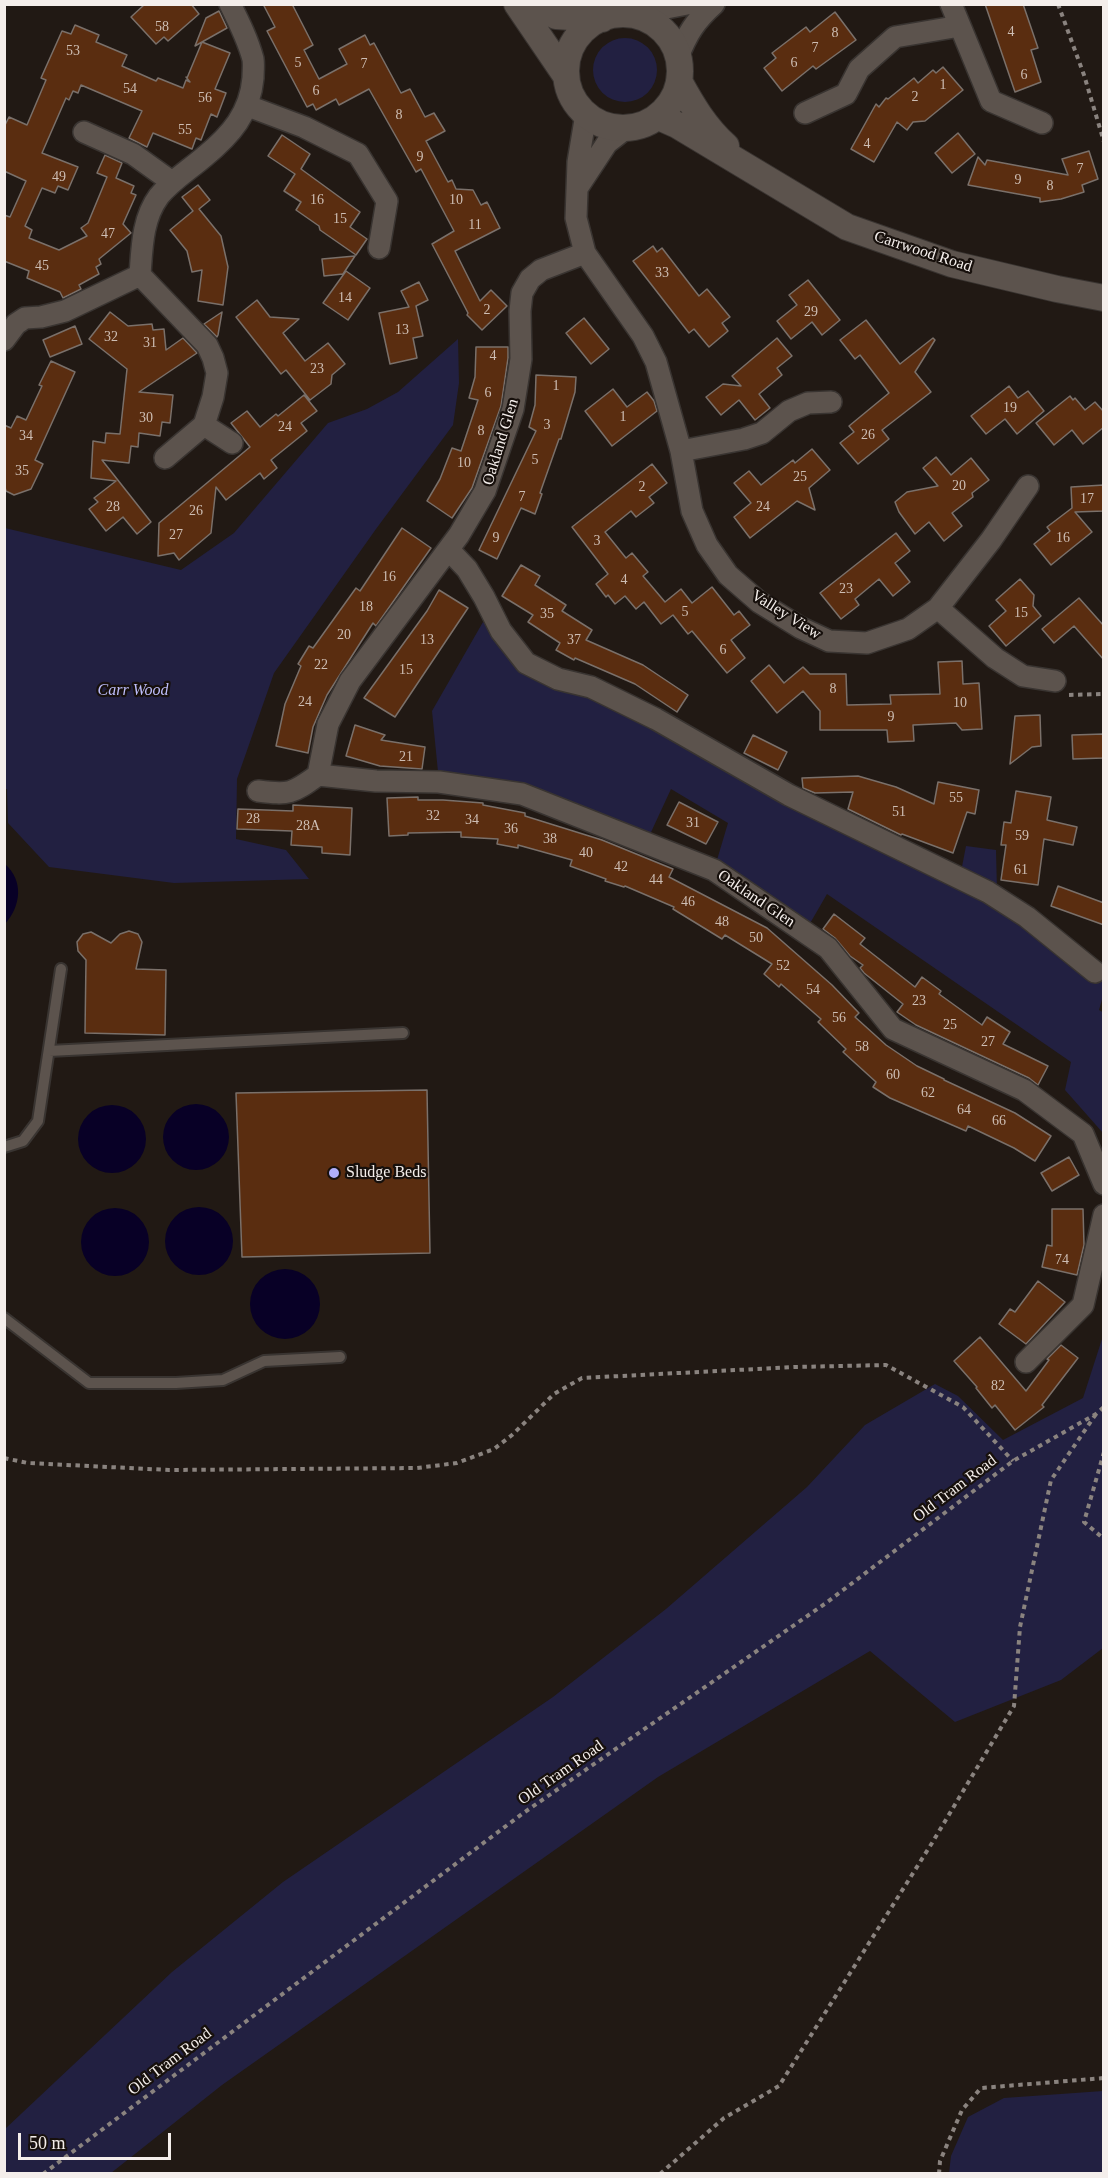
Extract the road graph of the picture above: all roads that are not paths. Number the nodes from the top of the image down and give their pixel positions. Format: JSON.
{"nodes":[{"id":1,"x":230,"y":4,"type":"edge"},
{"id":2,"x":517,"y":4,"type":"edge"},
{"id":3,"x":533,"y":4,"type":"edge"},
{"id":4,"x":687,"y":4,"type":"edge"},
{"id":5,"x":714,"y":4,"type":"edge"},
{"id":6,"x":951,"y":4,"type":"edge"},
{"id":7,"x":630,"y":15,"type":"junction"},
{"id":8,"x":602,"y":19,"type":"junction"},
{"id":9,"x":960,"y":26,"type":"junction"},
{"id":10,"x":679,"y":69,"type":"junction"},
{"id":11,"x":566,"y":76,"type":"junction"},
{"id":12,"x":248,"y":106,"type":"junction"},
{"id":13,"x":805,"y":113,"type":"dead end"},
{"id":14,"x":586,"y":114,"type":"junction"},
{"id":15,"x":659,"y":117,"type":"junction"},
{"id":16,"x":1042,"y":123,"type":"dead end"},
{"id":17,"x":625,"y":129,"type":"junction"},
{"id":18,"x":84,"y":132,"type":"dead end"},
{"id":19,"x":755,"y":172,"type":"junction"},
{"id":20,"x":172,"y":182,"type":"junction"},
{"id":21,"x":577,"y":187,"type":"junction"},
{"id":22,"x":379,"y":248,"type":"dead end"},
{"id":23,"x":585,"y":253,"type":"junction"},
{"id":24,"x":140,"y":275,"type":"junction"},
{"id":25,"x":1104,"y":298,"type":"edge"},
{"id":26,"x":8,"y":325,"type":"edge"},
{"id":27,"x":831,"y":402,"type":"dead end"},
{"id":28,"x":204,"y":425,"type":"junction"},
{"id":29,"x":232,"y":443,"type":"dead end"},
{"id":30,"x":681,"y":451,"type":"junction"},
{"id":31,"x":165,"y":458,"type":"dead end"},
{"id":32,"x":1028,"y":486,"type":"dead end"},
{"id":33,"x":449,"y":550,"type":"junction"},
{"id":34,"x":938,"y":608,"type":"junction"},
{"id":35,"x":1055,"y":681,"type":"road end"},
{"id":36,"x":318,"y":775,"type":"junction"},
{"id":37,"x":258,"y":791,"type":"dead end"},
{"id":38,"x":61,"y":969,"type":"dead end"},
{"id":39,"x":1095,"y":972,"type":"dead end"},
{"id":40,"x":403,"y":1033,"type":"dead end"},
{"id":41,"x":49,"y":1051,"type":"junction"},
{"id":42,"x":4,"y":1147,"type":"edge"},
{"id":43,"x":1104,"y":1184,"type":"edge"},
{"id":44,"x":1104,"y":1215,"type":"edge"},
{"id":45,"x":4,"y":1318,"type":"edge"},
{"id":46,"x":340,"y":1357,"type":"dead end"},
{"id":47,"x":1026,"y":1362,"type":"dead end"}],
"edges":[{"from":1,"to":12,"type":"street"},
{"from":2,"to":11,"type":"street"},
{"from":3,"to":8,"type":"street"},
{"from":4,"to":7,"type":"street"},
{"from":5,"to":10,"type":"street"},
{"from":6,"to":9,"type":"street"},
{"from":7,"to":8,"type":"street"},
{"from":7,"to":10,"type":"street"},
{"from":8,"to":11,"type":"street"},
{"from":9,"to":13,"type":"street"},
{"from":9,"to":16,"type":"street"},
{"from":10,"to":15,"type":"street"},
{"from":10,"to":19,"type":"street","name":"Carrwood Road"},
{"from":11,"to":14,"type":"street"},
{"from":12,"to":20,"type":"street"},
{"from":12,"to":22,"type":"street"},
{"from":14,"to":17,"type":"street"},
{"from":14,"to":21,"type":"street","name":"Valley View"},
{"from":15,"to":17,"type":"street"},
{"from":15,"to":19,"type":"street","name":"Carrwood Road"},
{"from":17,"to":21,"type":"street"},
{"from":18,"to":20,"type":"street"},
{"from":19,"to":25,"type":"street","name":"Carrwood Road"},
{"from":20,"to":24,"type":"street"},
{"from":21,"to":23,"type":"street","name":"Valley View"},
{"from":23,"to":30,"type":"street","name":"Valley View"},
{"from":23,"to":33,"type":"street","name":"Oakland Glen"},
{"from":24,"to":26,"type":"street"},
{"from":24,"to":28,"type":"street"},
{"from":27,"to":30,"type":"street"},
{"from":28,"to":29,"type":"street"},
{"from":28,"to":31,"type":"street"},
{"from":30,"to":34,"type":"street","name":"Valley View"},
{"from":32,"to":34,"type":"street","name":"Valley View"},
{"from":33,"to":36,"type":"street","name":"Oakland Glen"},
{"from":33,"to":39,"type":"street"},
{"from":34,"to":35,"type":"street"},
{"from":36,"to":37,"type":"street"},
{"from":36,"to":43,"type":"street","name":"Oakland Glen"},
{"from":38,"to":41,"type":"lane"},
{"from":40,"to":41,"type":"lane"},
{"from":41,"to":42,"type":"lane"},
{"from":44,"to":47,"type":"street"},
{"from":45,"to":46,"type":"lane"}]}
